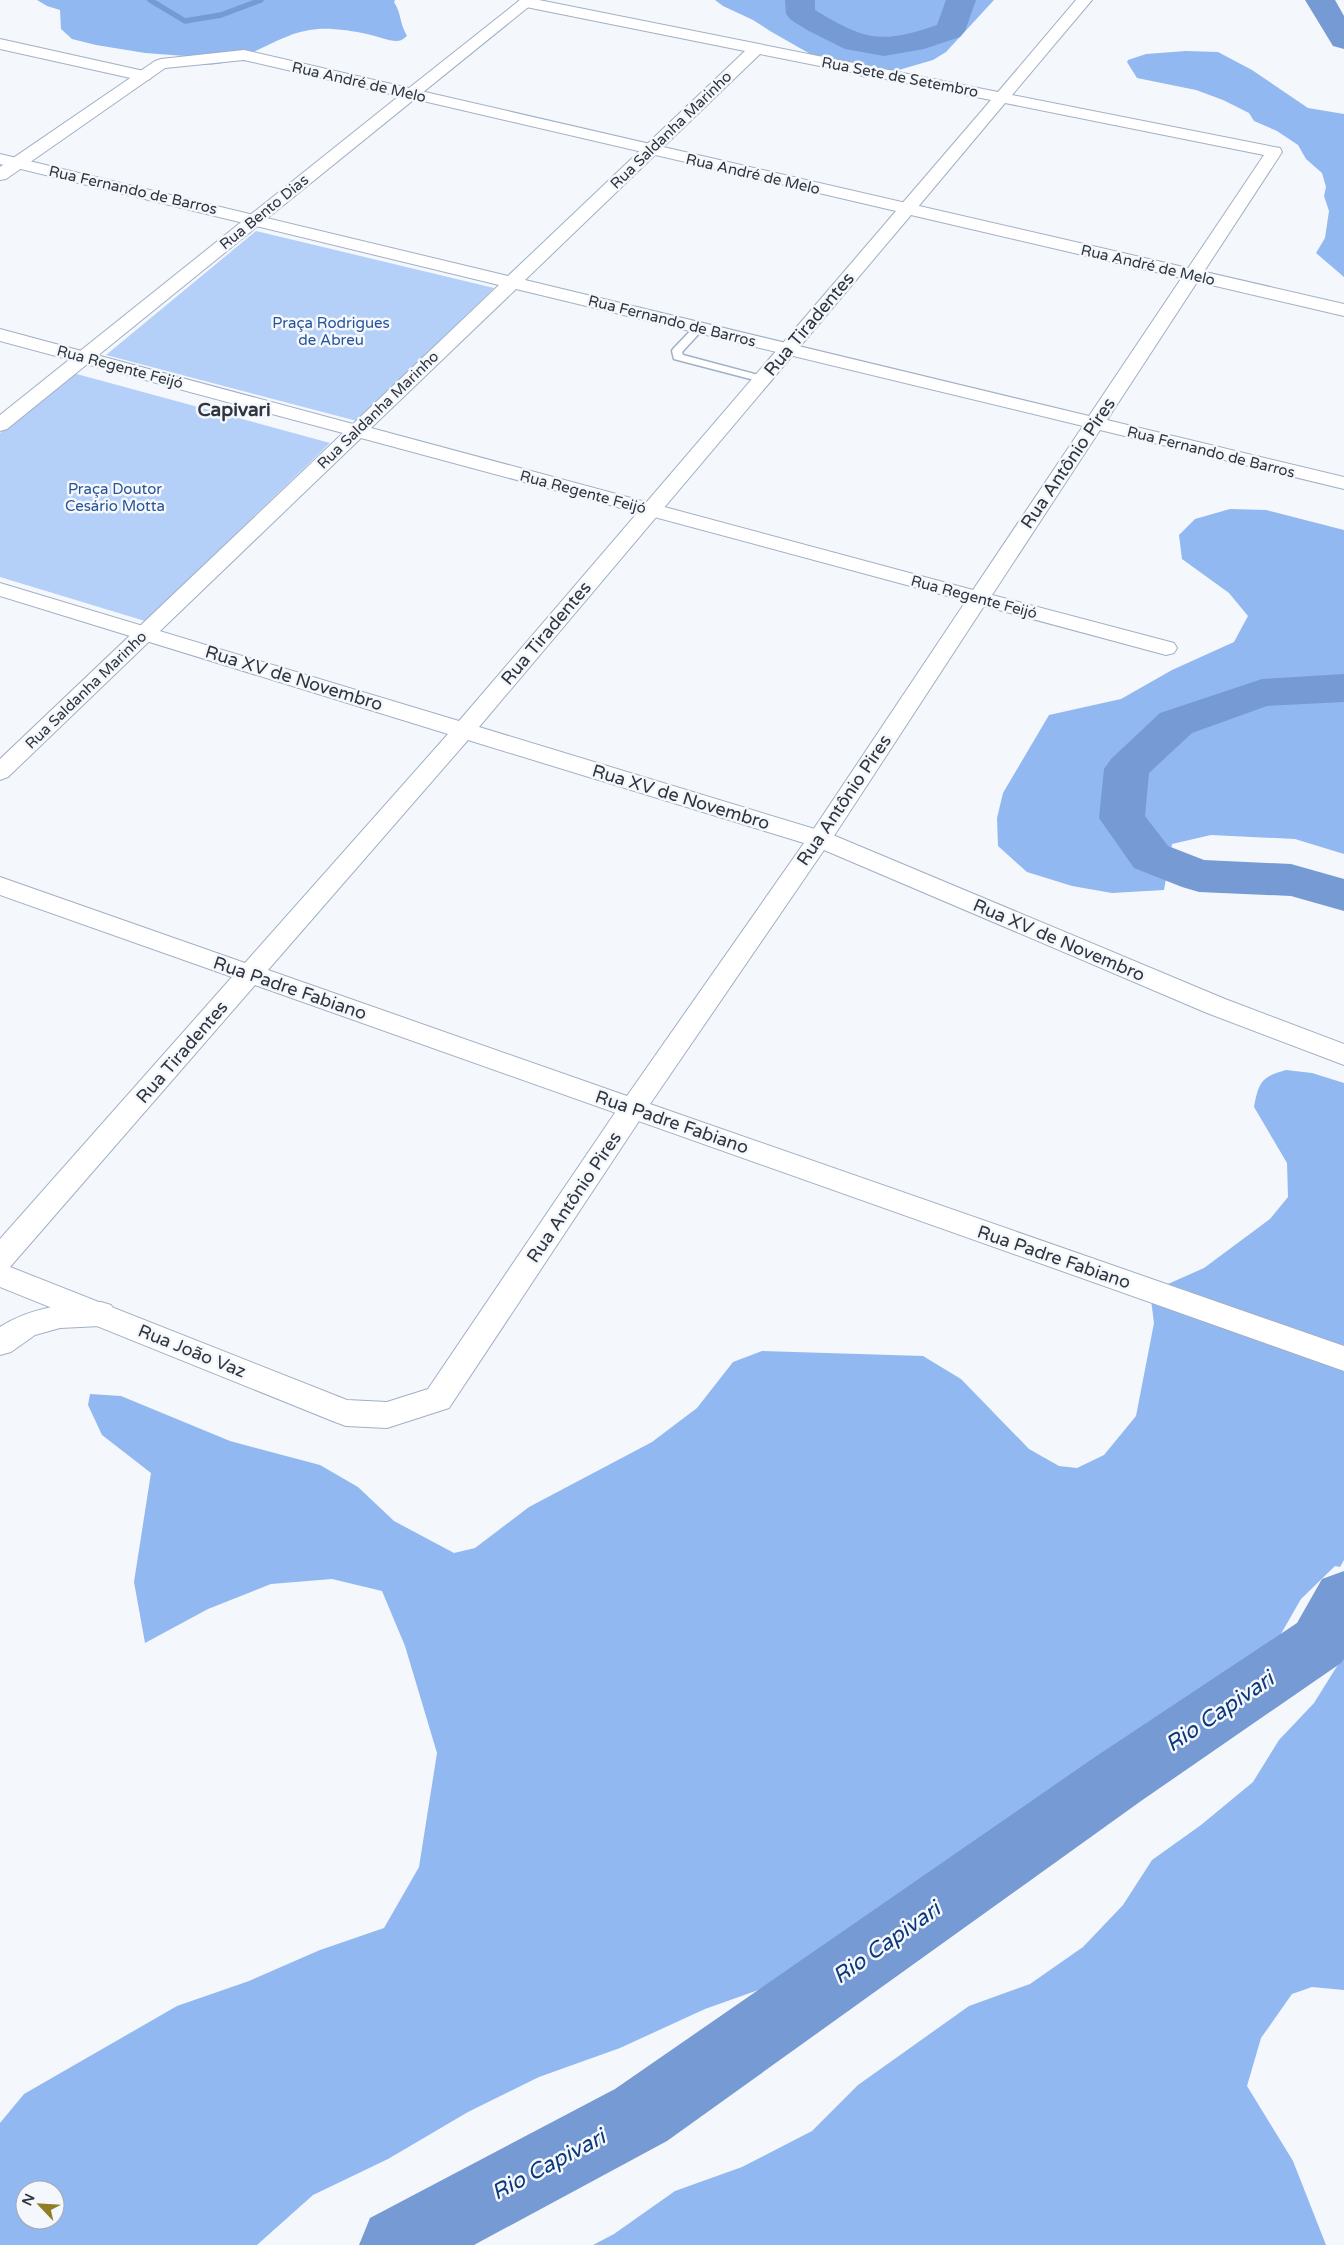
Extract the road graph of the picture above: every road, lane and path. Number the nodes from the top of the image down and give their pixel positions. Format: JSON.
{"nodes":[{"id":1,"x":1084,"y":0,"type":"edge"},
{"id":2,"x":528,"y":1,"type":"edge"},
{"id":3,"x":0,"y":44,"type":"edge"},
{"id":4,"x":757,"y":48,"type":"junction"},
{"id":5,"x":144,"y":76,"type":"junction"},
{"id":6,"x":412,"y":94,"type":"junction"},
{"id":7,"x":1001,"y":97,"type":"junction"},
{"id":8,"x":650,"y":150,"type":"junction"},
{"id":9,"x":1274,"y":152,"type":"joint"},
{"id":10,"x":9,"y":161,"type":"edge"},
{"id":11,"x":0,"y":175,"type":"edge"},
{"id":12,"x":906,"y":210,"type":"junction"},
{"id":13,"x":256,"y":219,"type":"junction"},
{"id":14,"x":1192,"y":275,"type":"junction"},
{"id":15,"x":512,"y":282,"type":"junction"},
{"id":16,"x":1344,"y":310,"type":"edge"},
{"id":17,"x":700,"y":327,"type":"junction"},
{"id":18,"x":0,"y":335,"type":"edge"},
{"id":19,"x":788,"y":349,"type":"junction"},
{"id":20,"x":84,"y":357,"type":"junction"},
{"id":21,"x":762,"y":379,"type":"junction"},
{"id":22,"x":1094,"y":423,"type":"junction"},
{"id":23,"x":0,"y":425,"type":"edge"},
{"id":24,"x":356,"y":432,"type":"junction"},
{"id":25,"x":1344,"y":484,"type":"edge"},
{"id":26,"x":651,"y":510,"type":"junction"},
{"id":27,"x":0,"y":589,"type":"edge"},
{"id":28,"x":978,"y":598,"type":"junction"},
{"id":29,"x":146,"y":633,"type":"junction"},
{"id":30,"x":1166,"y":648,"type":"dead end"},
{"id":31,"x":464,"y":730,"type":"junction"},
{"id":32,"x":0,"y":772,"type":"edge"},
{"id":33,"x":819,"y":839,"type":"junction"},
{"id":34,"x":0,"y":886,"type":"edge"},
{"id":35,"x":250,"y":974,"type":"junction"},
{"id":36,"x":1344,"y":1055,"type":"edge"},
{"id":37,"x":633,"y":1108,"type":"junction"},
{"id":38,"x":0,"y":1259,"type":"edge"},
{"id":39,"x":0,"y":1275,"type":"edge"},
{"id":40,"x":101,"y":1314,"type":"junction"},
{"id":41,"x":0,"y":1343,"type":"edge"},
{"id":42,"x":1344,"y":1359,"type":"edge"},
{"id":43,"x":387,"y":1415,"type":"joint"}],
"edges":[{"from":1,"to":7,"type":"street","name":"Rua Tiradentes"},
{"from":2,"to":4,"type":"street","name":"Rua Sete de Setembro"},
{"from":2,"to":6,"type":"street","name":"Rua Bento Dias"},
{"from":3,"to":5,"type":"street"},
{"from":4,"to":7,"type":"street","name":"Rua Sete de Setembro"},
{"from":4,"to":8,"type":"street","name":"Rua Saldanha Marinho"},
{"from":5,"to":6,"type":"street","name":"Rua André de Melo"},
{"from":5,"to":10,"type":"street"},
{"from":6,"to":8,"type":"street","name":"Rua André de Melo"},
{"from":6,"to":13,"type":"street","name":"Rua Bento Dias"},
{"from":7,"to":9,"type":"street","name":"Rua Sete de Setembro"},
{"from":7,"to":12,"type":"street","name":"Rua Tiradentes"},
{"from":8,"to":12,"type":"street","name":"Rua André de Melo"},
{"from":8,"to":15,"type":"street","name":"Rua Saldanha Marinho"},
{"from":9,"to":14,"type":"street","name":"Rua Antônio Pires"},
{"from":10,"to":11,"type":"street"},
{"from":10,"to":13,"type":"street","name":"Rua Fernando de Barros"},
{"from":12,"to":14,"type":"street","name":"Rua André de Melo"},
{"from":12,"to":19,"type":"street","name":"Rua Tiradentes"},
{"from":13,"to":15,"type":"street","name":"Rua Fernando de Barros"},
{"from":13,"to":20,"type":"street","name":"Rua Bento Dias"},
{"from":14,"to":16,"type":"street","name":"Rua André de Melo"},
{"from":14,"to":22,"type":"street","name":"Rua Antônio Pires"},
{"from":15,"to":17,"type":"street","name":"Rua Fernando de Barros"},
{"from":15,"to":24,"type":"street","name":"Rua Saldanha Marinho"},
{"from":17,"to":19,"type":"street","name":"Rua Fernando de Barros"},
{"from":17,"to":21,"type":"lane"},
{"from":18,"to":20,"type":"street","name":"Rua Regente Feijó"},
{"from":19,"to":21,"type":"street","name":"Rua Tiradentes"},
{"from":19,"to":22,"type":"street","name":"Rua Fernando de Barros"},
{"from":20,"to":23,"type":"street","name":"Rua Bento Dias"},
{"from":20,"to":24,"type":"street","name":"Rua Regente Feijó"},
{"from":21,"to":26,"type":"street","name":"Rua Tiradentes"},
{"from":22,"to":25,"type":"street","name":"Rua Fernando de Barros"},
{"from":22,"to":28,"type":"street","name":"Rua Antônio Pires"},
{"from":24,"to":26,"type":"street","name":"Rua Regente Feijó"},
{"from":24,"to":29,"type":"street","name":"Rua Saldanha Marinho"},
{"from":26,"to":28,"type":"street","name":"Rua Regente Feijó"},
{"from":26,"to":31,"type":"street","name":"Rua Tiradentes"},
{"from":27,"to":29,"type":"street","name":"Rua XV de Novembro"},
{"from":28,"to":30,"type":"street","name":"Rua Regente Feijó"},
{"from":28,"to":33,"type":"street","name":"Rua Antônio Pires"},
{"from":29,"to":31,"type":"street","name":"Rua XV de Novembro"},
{"from":29,"to":32,"type":"street","name":"Rua Saldanha Marinho"},
{"from":31,"to":33,"type":"street","name":"Rua XV de Novembro"},
{"from":31,"to":35,"type":"street","name":"Rua Tiradentes"},
{"from":33,"to":36,"type":"street","name":"Rua XV de Novembro"},
{"from":33,"to":37,"type":"street","name":"Rua Antônio Pires"},
{"from":34,"to":35,"type":"street","name":"Rua Padre Fabiano"},
{"from":35,"to":37,"type":"street","name":"Rua Padre Fabiano"},
{"from":35,"to":38,"type":"street","name":"Rua Tiradentes"},
{"from":37,"to":42,"type":"street","name":"Rua Padre Fabiano"},
{"from":37,"to":43,"type":"street","name":"Rua Antônio Pires"},
{"from":39,"to":40,"type":"street","name":"Rua João Vaz"},
{"from":40,"to":41,"type":"street"},
{"from":40,"to":43,"type":"street","name":"Rua João Vaz"}]}
